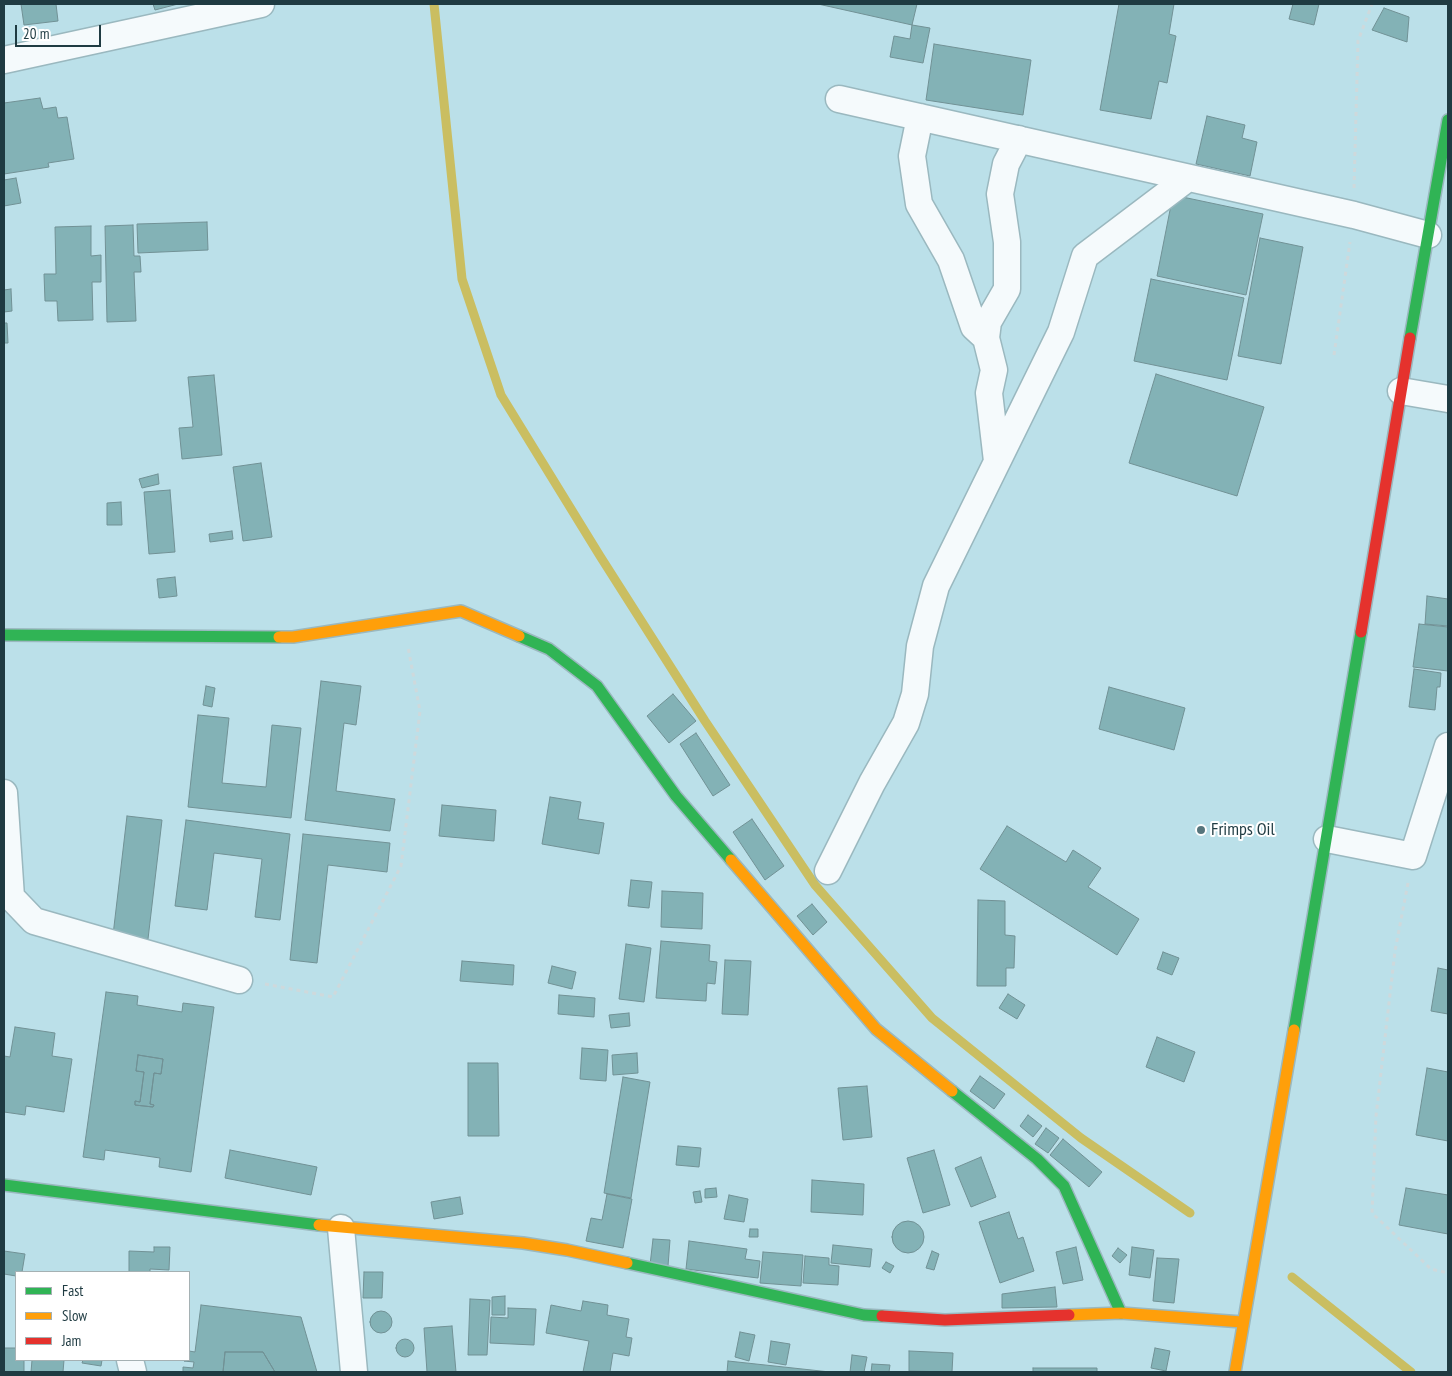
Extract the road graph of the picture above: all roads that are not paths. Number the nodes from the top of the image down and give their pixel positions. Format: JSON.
{"nodes":[{"id":1,"x":261,"y":4,"type":"edge"},
{"id":2,"x":4,"y":60,"type":"edge"},
{"id":3,"x":839,"y":99,"type":"dead end"},
{"id":4,"x":920,"y":117,"type":"junction"},
{"id":5,"x":1448,"y":120,"type":"edge"},
{"id":6,"x":1019,"y":140,"type":"junction"},
{"id":7,"x":1188,"y":178,"type":"junction"},
{"id":8,"x":1428,"y":235,"type":"junction"},
{"id":9,"x":986,"y":338,"type":"junction"},
{"id":10,"x":1401,"y":390,"type":"junction"},
{"id":11,"x":1448,"y":398,"type":"edge"},
{"id":12,"x":998,"y":461,"type":"junction"},
{"id":13,"x":4,"y":635,"type":"edge"},
{"id":14,"x":1448,"y":746,"type":"edge"},
{"id":15,"x":4,"y":792,"type":"edge"},
{"id":16,"x":1327,"y":839,"type":"junction"},
{"id":17,"x":828,"y":871,"type":"dead end"},
{"id":18,"x":8,"y":898,"type":"edge"},
{"id":19,"x":239,"y":980,"type":"road end"},
{"id":20,"x":4,"y":1185,"type":"edge"},
{"id":21,"x":340,"y":1228,"type":"junction"},
{"id":22,"x":1121,"y":1313,"type":"junction"},
{"id":23,"x":1242,"y":1322,"type":"junction"},
{"id":24,"x":354,"y":1372,"type":"edge"},
{"id":25,"x":1235,"y":1372,"type":"edge"}],
"edges":[{"from":1,"to":2,"type":"street"},
{"from":3,"to":4,"type":"street"},
{"from":4,"to":6,"type":"street"},
{"from":4,"to":9,"type":"street"},
{"from":5,"to":8,"type":"main road"},
{"from":6,"to":7,"type":"street"},
{"from":6,"to":9,"type":"street"},
{"from":7,"to":8,"type":"street"},
{"from":7,"to":12,"type":"street"},
{"from":8,"to":10,"type":"main road"},
{"from":9,"to":12,"type":"street"},
{"from":10,"to":11,"type":"street"},
{"from":10,"to":16,"type":"main road"},
{"from":12,"to":17,"type":"street"},
{"from":13,"to":22,"type":"main road"},
{"from":14,"to":16,"type":"street"},
{"from":15,"to":18,"type":"street"},
{"from":16,"to":23,"type":"main road"},
{"from":18,"to":19,"type":"street"},
{"from":20,"to":21,"type":"main road"},
{"from":21,"to":22,"type":"main road"},
{"from":21,"to":24,"type":"street"},
{"from":22,"to":23,"type":"main road"},
{"from":23,"to":25,"type":"main road"}]}
